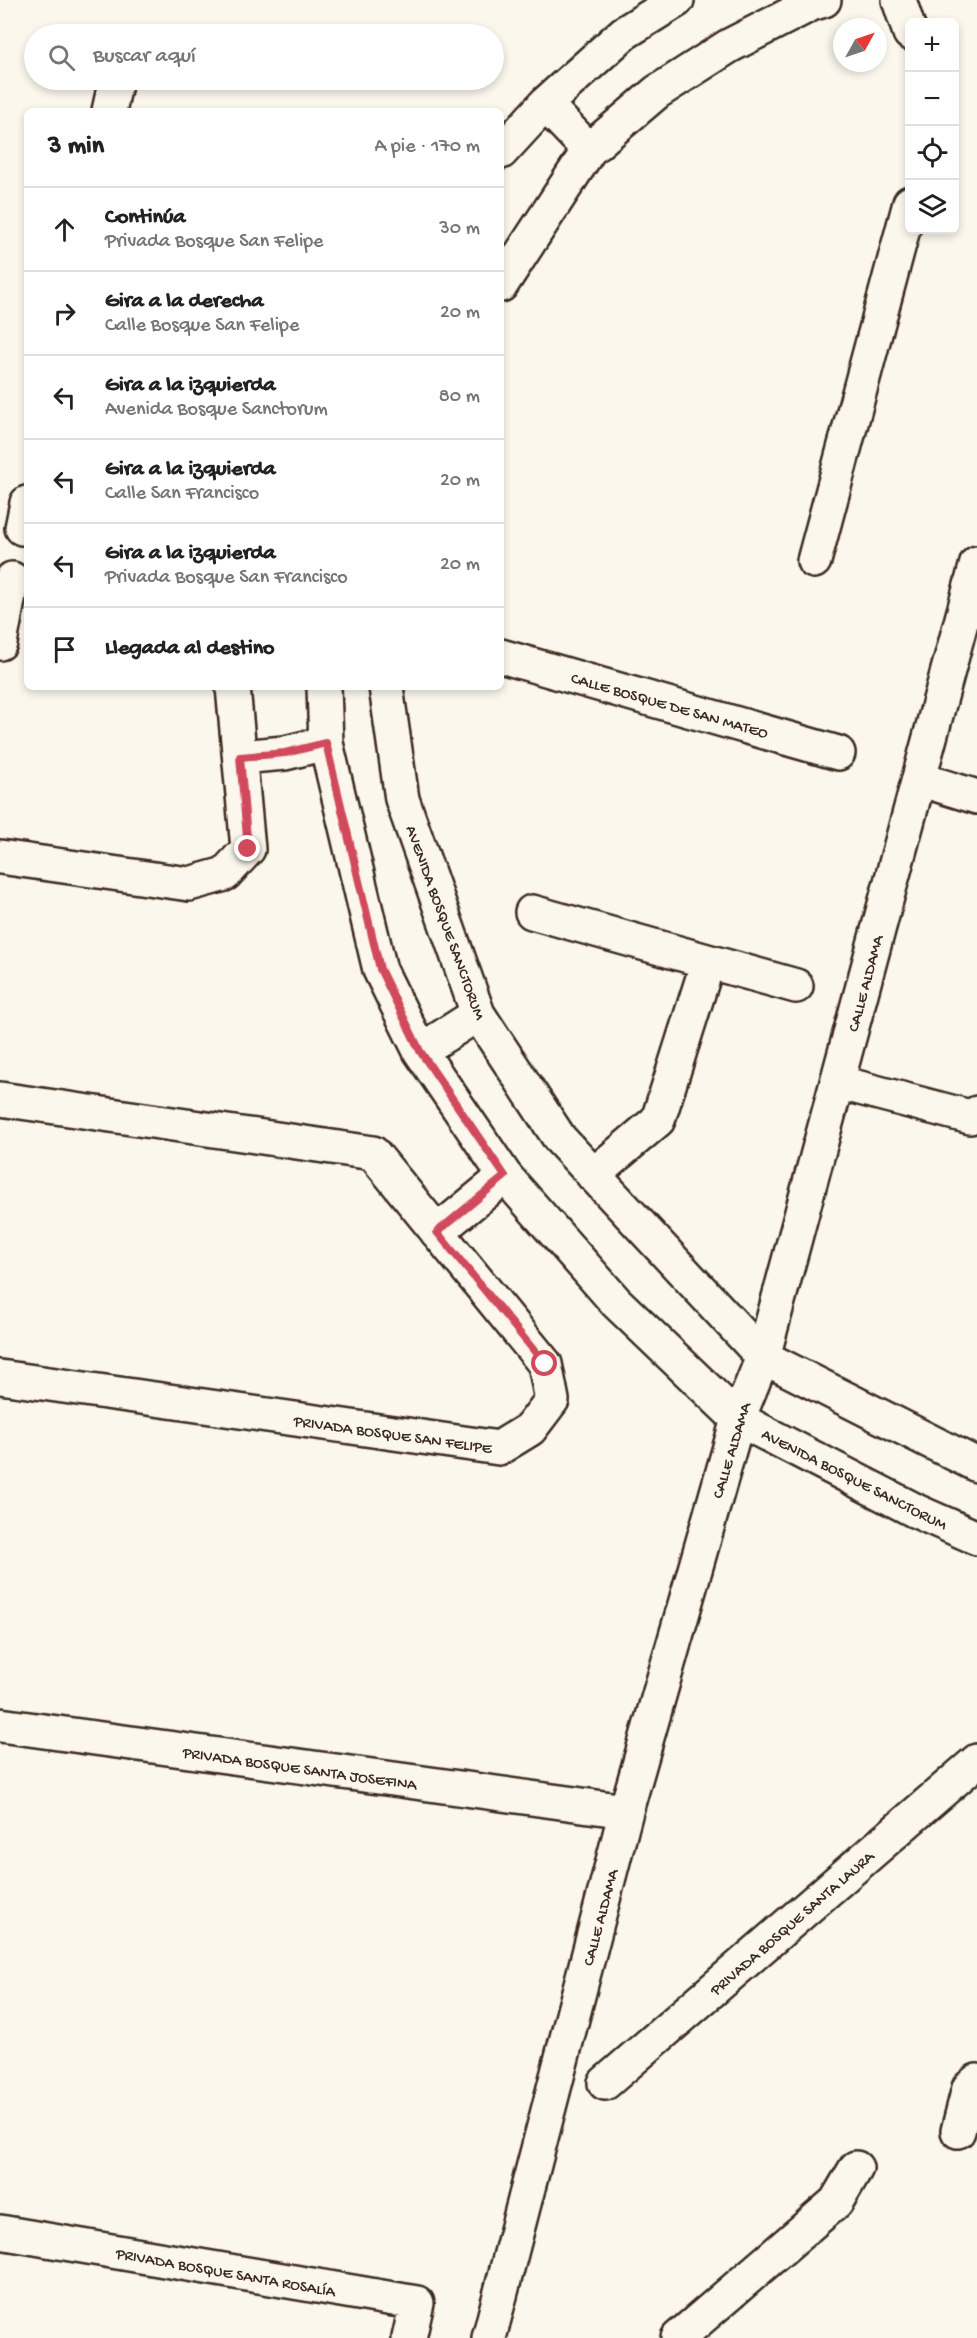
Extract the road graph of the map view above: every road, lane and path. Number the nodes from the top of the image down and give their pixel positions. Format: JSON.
{"nodes":[{"id":1,"x":677,"y":0,"type":"edge"},
{"id":2,"x":824,"y":0,"type":"edge"},
{"id":3,"x":899,"y":0,"type":"edge"},
{"id":4,"x":905,"y":20,"type":"edge"},
{"id":5,"x":114,"y":90,"type":"edge"},
{"id":6,"x":546,"y":104,"type":"junction"},
{"id":7,"x":110,"y":108,"type":"edge"},
{"id":8,"x":504,"y":149,"type":"edge"},
{"id":9,"x":589,"y":150,"type":"junction"},
{"id":10,"x":905,"y":218,"type":"edge"},
{"id":11,"x":504,"y":280,"type":"edge"},
{"id":12,"x":814,"y":561,"type":"dead end"},
{"id":13,"x":977,"y":563,"type":"edge"},
{"id":14,"x":12,"y":579,"type":"dead end"},
{"id":15,"x":10,"y":628,"type":"edge"},
{"id":16,"x":504,"y":657,"type":"edge"},
{"id":17,"x":233,"y":690,"type":"edge"},
{"id":18,"x":324,"y":690,"type":"edge"},
{"id":19,"x":386,"y":690,"type":"edge"},
{"id":20,"x":326,"y":743,"type":"junction"},
{"id":21,"x":838,"y":753,"type":"dead end"},
{"id":22,"x":240,"y":757,"type":"junction"},
{"id":23,"x":919,"y":779,"type":"junction"},
{"id":24,"x":967,"y":795,"type":"edge"},
{"id":25,"x":0,"y":857,"type":"edge"},
{"id":26,"x":532,"y":912,"type":"dead end"},
{"id":27,"x":708,"y":962,"type":"junction"},
{"id":28,"x":796,"y":986,"type":"dead end"},
{"id":29,"x":478,"y":1014,"type":"junction"},
{"id":30,"x":420,"y":1051,"type":"junction"},
{"id":31,"x":837,"y":1082,"type":"junction"},
{"id":32,"x":0,"y":1100,"type":"edge"},
{"id":33,"x":977,"y":1113,"type":"edge"},
{"id":34,"x":593,"y":1175,"type":"junction"},
{"id":35,"x":505,"y":1176,"type":"junction"},
{"id":36,"x":437,"y":1232,"type":"junction"},
{"id":37,"x":763,"y":1358,"type":"junction"},
{"id":38,"x":0,"y":1377,"type":"edge"},
{"id":39,"x":738,"y":1419,"type":"junction"},
{"id":40,"x":977,"y":1464,"type":"edge"},
{"id":41,"x":977,"y":1538,"type":"edge"},
{"id":42,"x":0,"y":1725,"type":"edge"},
{"id":43,"x":977,"y":1761,"type":"edge"},
{"id":44,"x":613,"y":1810,"type":"junction"},
{"id":45,"x":977,"y":2081,"type":"edge"},
{"id":46,"x":605,"y":2083,"type":"dead end"},
{"id":47,"x":958,"y":2131,"type":"dead end"},
{"id":48,"x":856,"y":2168,"type":"dead end"},
{"id":49,"x":0,"y":2232,"type":"edge"},
{"id":50,"x":409,"y":2338,"type":"edge"},
{"id":51,"x":489,"y":2338,"type":"edge"},
{"id":52,"x":678,"y":2338,"type":"edge"}],
"edges":[{"from":1,"to":6,"type":"street"},
{"from":2,"to":9,"type":"street"},
{"from":3,"to":4,"type":"street"},
{"from":5,"to":7,"type":"street"},
{"from":6,"to":8,"type":"street"},
{"from":6,"to":9,"type":"street"},
{"from":9,"to":11,"type":"street"},
{"from":10,"to":12,"type":"street"},
{"from":13,"to":23,"type":"street","name":"CALLE ALDAMA"},
{"from":14,"to":15,"type":"street"},
{"from":16,"to":21,"type":"street","name":"CALLE BOSQUE DE SAN MATEO"},
{"from":17,"to":22,"type":"street"},
{"from":18,"to":20,"type":"street","name":"AVENIDA BOSQUE SANCTORUM"},
{"from":19,"to":29,"type":"street","name":"AVENIDA BOSQUE SANCTORUM"},
{"from":20,"to":22,"type":"street"},
{"from":20,"to":30,"type":"street","name":"AVENIDA BOSQUE SANCTORUM"},
{"from":22,"to":25,"type":"street"},
{"from":23,"to":24,"type":"street"},
{"from":23,"to":31,"type":"street","name":"CALLE ALDAMA"},
{"from":26,"to":27,"type":"street"},
{"from":27,"to":28,"type":"street"},
{"from":27,"to":34,"type":"street"},
{"from":29,"to":30,"type":"street"},
{"from":29,"to":34,"type":"street","name":"AVENIDA BOSQUE SANCTORUM"},
{"from":30,"to":35,"type":"street","name":"AVENIDA BOSQUE SANCTORUM"},
{"from":31,"to":33,"type":"street"},
{"from":31,"to":37,"type":"street","name":"CALLE ALDAMA"},
{"from":32,"to":36,"type":"street","name":"PRIVADA BOSQUE SAN FELIPE"},
{"from":34,"to":37,"type":"street","name":"AVENIDA BOSQUE SANCTORUM"},
{"from":35,"to":36,"type":"street"},
{"from":35,"to":39,"type":"street","name":"AVENIDA BOSQUE SANCTORUM"},
{"from":36,"to":38,"type":"street","name":"PRIVADA BOSQUE SAN FELIPE"},
{"from":37,"to":39,"type":"street","name":"CALLE ALDAMA"},
{"from":37,"to":40,"type":"street","name":"AVENIDA BOSQUE SANCTORUM"},
{"from":39,"to":41,"type":"street","name":"AVENIDA BOSQUE SANCTORUM"},
{"from":39,"to":44,"type":"street","name":"CALLE ALDAMA"},
{"from":42,"to":44,"type":"street","name":"PRIVADA BOSQUE SANTA JOSEFINA"},
{"from":43,"to":46,"type":"street","name":"PRIVADA BOSQUE SANTA LAURA"},
{"from":44,"to":51,"type":"street","name":"CALLE ALDAMA"},
{"from":45,"to":47,"type":"street"},
{"from":48,"to":52,"type":"street"},
{"from":49,"to":50,"type":"street","name":"PRIVADA BOSQUE SANTA ROSALÍA"}]}
